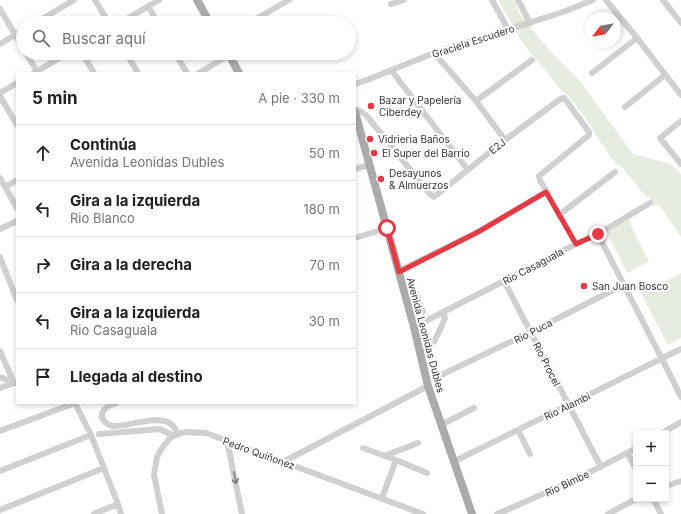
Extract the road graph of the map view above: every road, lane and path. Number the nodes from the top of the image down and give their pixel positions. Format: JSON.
{"nodes":[{"id":1,"x":74,"y":0,"type":"edge"},
{"id":2,"x":95,"y":0,"type":"edge"},
{"id":3,"x":159,"y":0,"type":"edge"},
{"id":4,"x":197,"y":0,"type":"edge"},
{"id":5,"x":289,"y":0,"type":"edge"},
{"id":6,"x":404,"y":0,"type":"edge"},
{"id":7,"x":492,"y":0,"type":"edge"},
{"id":8,"x":518,"y":0,"type":"edge"},
{"id":9,"x":606,"y":0,"type":"edge"},
{"id":10,"x":663,"y":0,"type":"edge"},
{"id":11,"x":590,"y":1,"type":"edge"},
{"id":12,"x":391,"y":4,"type":"dead end"},
{"id":13,"x":148,"y":6,"type":"junction"},
{"id":14,"x":0,"y":9,"type":"edge"},
{"id":15,"x":47,"y":16,"type":"edge"},
{"id":16,"x":105,"y":16,"type":"edge"},
{"id":17,"x":132,"y":16,"type":"edge"},
{"id":18,"x":154,"y":16,"type":"edge"},
{"id":19,"x":206,"y":16,"type":"edge"},
{"id":20,"x":261,"y":16,"type":"edge"},
{"id":21,"x":530,"y":23,"type":"junction"},
{"id":22,"x":681,"y":23,"type":"edge"},
{"id":23,"x":508,"y":29,"type":"junction"},
{"id":24,"x":15,"y":35,"type":"joint"},
{"id":25,"x":638,"y":38,"type":"junction"},
{"id":26,"x":0,"y":44,"type":"edge"},
{"id":27,"x":434,"y":53,"type":"junction"},
{"id":28,"x":30,"y":60,"type":"edge"},
{"id":29,"x":56,"y":60,"type":"edge"},
{"id":30,"x":86,"y":60,"type":"edge"},
{"id":31,"x":130,"y":60,"type":"edge"},
{"id":32,"x":179,"y":60,"type":"edge"},
{"id":33,"x":219,"y":60,"type":"edge"},
{"id":34,"x":231,"y":60,"type":"edge"},
{"id":35,"x":532,"y":60,"type":"dead end"},
{"id":36,"x":391,"y":70,"type":"junction"},
{"id":37,"x":36,"y":72,"type":"edge"},
{"id":38,"x":93,"y":72,"type":"edge"},
{"id":39,"x":137,"y":72,"type":"edge"},
{"id":40,"x":186,"y":72,"type":"edge"},
{"id":41,"x":201,"y":72,"type":"edge"},
{"id":42,"x":238,"y":72,"type":"edge"},
{"id":43,"x":592,"y":73,"type":"dead end"},
{"id":44,"x":666,"y":75,"type":"junction"},
{"id":45,"x":16,"y":84,"type":"edge"},
{"id":46,"x":356,"y":84,"type":"edge"},
{"id":47,"x":0,"y":93,"type":"edge"},
{"id":48,"x":681,"y":95,"type":"edge"},
{"id":49,"x":0,"y":96,"type":"edge"},
{"id":50,"x":476,"y":101,"type":"junction"},
{"id":51,"x":625,"y":107,"type":"dead end"},
{"id":52,"x":356,"y":109,"type":"edge"},
{"id":53,"x":356,"y":116,"type":"edge"},
{"id":54,"x":681,"y":120,"type":"edge"},
{"id":55,"x":16,"y":123,"type":"edge"},
{"id":56,"x":505,"y":140,"type":"junction"},
{"id":57,"x":681,"y":164,"type":"edge"},
{"id":58,"x":369,"y":165,"type":"junction"},
{"id":59,"x":356,"y":168,"type":"edge"},
{"id":60,"x":468,"y":170,"type":"junction"},
{"id":61,"x":615,"y":172,"type":"dead end"},
{"id":62,"x":0,"y":178,"type":"edge"},
{"id":63,"x":16,"y":181,"type":"edge"},
{"id":64,"x":5,"y":187,"type":"junction"},
{"id":65,"x":546,"y":192,"type":"junction"},
{"id":66,"x":650,"y":203,"type":"dead end"},
{"id":67,"x":16,"y":206,"type":"edge"},
{"id":68,"x":559,"y":215,"type":"junction"},
{"id":69,"x":16,"y":221,"type":"edge"},
{"id":70,"x":387,"y":228,"type":"junction"},
{"id":71,"x":0,"y":229,"type":"edge"},
{"id":72,"x":598,"y":234,"type":"junction"},
{"id":73,"x":356,"y":238,"type":"edge"},
{"id":74,"x":576,"y":244,"type":"junction"},
{"id":75,"x":0,"y":257,"type":"edge"},
{"id":76,"x":399,"y":272,"type":"junction"},
{"id":77,"x":504,"y":282,"type":"junction"},
{"id":78,"x":623,"y":285,"type":"junction"},
{"id":79,"x":413,"y":286,"type":"dead end"},
{"id":80,"x":16,"y":297,"type":"edge"},
{"id":81,"x":418,"y":299,"type":"junction"},
{"id":82,"x":407,"y":302,"type":"junction"},
{"id":83,"x":423,"y":312,"type":"dead end"},
{"id":84,"x":442,"y":313,"type":"junction"},
{"id":85,"x":414,"y":326,"type":"junction"},
{"id":86,"x":531,"y":332,"type":"junction"},
{"id":87,"x":681,"y":349,"type":"edge"},
{"id":88,"x":0,"y":351,"type":"edge"},
{"id":89,"x":420,"y":353,"type":"junction"},
{"id":90,"x":662,"y":358,"type":"junction"},
{"id":91,"x":441,"y":375,"type":"dead end"},
{"id":92,"x":0,"y":377,"type":"edge"},
{"id":93,"x":15,"y":383,"type":"edge"},
{"id":94,"x":428,"y":386,"type":"junction"},
{"id":95,"x":0,"y":388,"type":"edge"},
{"id":96,"x":681,"y":396,"type":"edge"},
{"id":97,"x":65,"y":404,"type":"edge"},
{"id":98,"x":76,"y":404,"type":"edge"},
{"id":99,"x":114,"y":404,"type":"edge"},
{"id":100,"x":569,"y":406,"type":"junction"},
{"id":101,"x":474,"y":408,"type":"dead end"},
{"id":102,"x":681,"y":422,"type":"edge"},
{"id":103,"x":441,"y":425,"type":"junction"},
{"id":104,"x":518,"y":430,"type":"junction"},
{"id":105,"x":667,"y":430,"type":"edge"},
{"id":106,"x":0,"y":431,"type":"edge"},
{"id":107,"x":100,"y":434,"type":"dead end"},
{"id":108,"x":91,"y":435,"type":"junction"},
{"id":109,"x":176,"y":435,"type":"junction"},
{"id":110,"x":227,"y":441,"type":"junction"},
{"id":111,"x":418,"y":443,"type":"dead end"},
{"id":112,"x":363,"y":448,"type":"dead end"},
{"id":113,"x":633,"y":450,"type":"edge"},
{"id":114,"x":627,"y":453,"type":"junction"},
{"id":115,"x":530,"y":454,"type":"dead end"},
{"id":116,"x":384,"y":456,"type":"junction"},
{"id":117,"x":396,"y":460,"type":"junction"},
{"id":118,"x":283,"y":462,"type":"junction"},
{"id":119,"x":453,"y":462,"type":"junction"},
{"id":120,"x":634,"y":466,"type":"edge"},
{"id":121,"x":601,"y":467,"type":"junction"},
{"id":122,"x":104,"y":468,"type":"junction"},
{"id":123,"x":0,"y":471,"type":"edge"},
{"id":124,"x":427,"y":473,"type":"dead end"},
{"id":125,"x":681,"y":481,"type":"edge"},
{"id":126,"x":669,"y":485,"type":"edge"},
{"id":127,"x":382,"y":498,"type":"junction"},
{"id":128,"x":633,"y":501,"type":"edge"},
{"id":129,"x":655,"y":502,"type":"edge"},
{"id":130,"x":118,"y":504,"type":"junction"},
{"id":131,"x":0,"y":510,"type":"edge"},
{"id":132,"x":94,"y":514,"type":"edge"},
{"id":133,"x":121,"y":514,"type":"edge"},
{"id":134,"x":162,"y":514,"type":"edge"},
{"id":135,"x":242,"y":514,"type":"edge"},
{"id":136,"x":423,"y":514,"type":"edge"},
{"id":137,"x":472,"y":514,"type":"edge"},
{"id":138,"x":497,"y":514,"type":"edge"},
{"id":139,"x":608,"y":514,"type":"edge"},
{"id":140,"x":661,"y":514,"type":"edge"}],
"edges":[{"from":1,"to":15,"type":"street"},
{"from":2,"to":16,"type":"street"},
{"from":3,"to":13,"type":"street"},
{"from":4,"to":19,"type":"main road"},
{"from":5,"to":20,"type":"street"},
{"from":6,"to":12,"type":"street"},
{"from":7,"to":23,"type":"street"},
{"from":8,"to":21,"type":"street"},
{"from":9,"to":25,"type":"street"},
{"from":10,"to":22,"type":"street"},
{"from":11,"to":21,"type":"street","name":"Graciela Escudero"},
{"from":13,"to":17,"type":"street"},
{"from":13,"to":18,"type":"street"},
{"from":14,"to":24,"type":"street"},
{"from":21,"to":23,"type":"street","name":"Graciela Escudero"},
{"from":23,"to":27,"type":"street","name":"Graciela Escudero"},
{"from":24,"to":26,"type":"street"},
{"from":25,"to":43,"type":"street"},
{"from":25,"to":44,"type":"street"},
{"from":27,"to":36,"type":"street","name":"Graciela Escudero"},
{"from":27,"to":50,"type":"street"},
{"from":28,"to":37,"type":"street"},
{"from":29,"to":37,"type":"street"},
{"from":30,"to":38,"type":"street"},
{"from":31,"to":39,"type":"street"},
{"from":32,"to":40,"type":"street"},
{"from":33,"to":41,"type":"street"},
{"from":34,"to":42,"type":"main road"},
{"from":35,"to":50,"type":"street"},
{"from":36,"to":46,"type":"street","name":"Graciela Escudero"},
{"from":36,"to":60,"type":"street"},
{"from":44,"to":48,"type":"street"},
{"from":44,"to":51,"type":"street"},
{"from":45,"to":47,"type":"street"},
{"from":49,"to":55,"type":"street"},
{"from":50,"to":56,"type":"street"},
{"from":52,"to":60,"type":"street","name":"E2J"},
{"from":53,"to":58,"type":"main road","name":"Avenida Leonidas Dubles"},
{"from":54,"to":57,"type":"street"},
{"from":56,"to":60,"type":"street","name":"E2J"},
{"from":56,"to":65,"type":"street","name":"E2J"},
{"from":58,"to":59,"type":"street"},
{"from":58,"to":70,"type":"main road","name":"Avenida Leonidas Dubles"},
{"from":61,"to":68,"type":"street"},
{"from":62,"to":64,"type":"street"},
{"from":63,"to":64,"type":"street"},
{"from":64,"to":67,"type":"street"},
{"from":65,"to":68,"type":"street"},
{"from":65,"to":76,"type":"street"},
{"from":66,"to":72,"type":"street","name":"Rio Casaguala"},
{"from":68,"to":74,"type":"street"},
{"from":69,"to":71,"type":"street"},
{"from":70,"to":73,"type":"street"},
{"from":70,"to":76,"type":"main road","name":"Avenida Leonidas Dubles"},
{"from":72,"to":74,"type":"street","name":"Rio Casaguala"},
{"from":72,"to":78,"type":"street"},
{"from":74,"to":77,"type":"street","name":"Rio Casaguala"},
{"from":75,"to":80,"type":"street"},
{"from":76,"to":82,"type":"main road","name":"Avenida Leonidas Dubles"},
{"from":77,"to":84,"type":"street","name":"Rio Casaguala"},
{"from":77,"to":86,"type":"street","name":"Rio Procel"},
{"from":78,"to":86,"type":"street","name":"Rio Puca"},
{"from":78,"to":90,"type":"street"},
{"from":79,"to":81,"type":"street"},
{"from":81,"to":82,"type":"street"},
{"from":81,"to":83,"type":"street"},
{"from":82,"to":85,"type":"main road","name":"Avenida Leonidas Dubles"},
{"from":84,"to":85,"type":"street","name":"Rio Casaguala"},
{"from":84,"to":89,"type":"street"},
{"from":85,"to":89,"type":"main road","name":"Avenida Leonidas Dubles"},
{"from":86,"to":91,"type":"street","name":"Rio Puca"},
{"from":86,"to":100,"type":"street","name":"Rio Procel"},
{"from":87,"to":90,"type":"street","name":"Rio Alambi"},
{"from":88,"to":93,"type":"street"},
{"from":89,"to":94,"type":"main road","name":"Avenida Leonidas Dubles"},
{"from":90,"to":96,"type":"street"},
{"from":90,"to":100,"type":"street","name":"Rio Alambi"},
{"from":92,"to":93,"type":"street"},
{"from":93,"to":95,"type":"street"},
{"from":94,"to":103,"type":"main road","name":"Avenida Leonidas Dubles"},
{"from":94,"to":118,"type":"street"},
{"from":97,"to":106,"type":"street"},
{"from":98,"to":108,"type":"street"},
{"from":99,"to":109,"type":"street"},
{"from":100,"to":104,"type":"street","name":"Rio Alambi"},
{"from":100,"to":121,"type":"street","name":"Rio Procel"},
{"from":101,"to":103,"type":"street"},
{"from":102,"to":105,"type":"street"},
{"from":103,"to":119,"type":"main road","name":"Avenida Leonidas Dubles"},
{"from":104,"to":115,"type":"street"},
{"from":104,"to":119,"type":"street","name":"Rio Alambi"},
{"from":107,"to":109,"type":"street"},
{"from":108,"to":122,"type":"street"},
{"from":108,"to":123,"type":"street"},
{"from":109,"to":110,"type":"street","name":"Pedro Quiñonez"},
{"from":109,"to":134,"type":"street"},
{"from":110,"to":118,"type":"street","name":"Pedro Quiñonez"},
{"from":110,"to":135,"type":"street","one_way":true},
{"from":111,"to":116,"type":"street"},
{"from":112,"to":116,"type":"street"},
{"from":113,"to":114,"type":"street","name":"Rio Bimbe"},
{"from":114,"to":120,"type":"street"},
{"from":114,"to":121,"type":"street","name":"Rio Bimbe"},
{"from":116,"to":117,"type":"street"},
{"from":117,"to":124,"type":"street"},
{"from":117,"to":127,"type":"street"},
{"from":118,"to":127,"type":"street","name":"Pedro Quiñonez"},
{"from":119,"to":137,"type":"main road","name":"Avenida Leonidas Dubles"},
{"from":121,"to":138,"type":"street","name":"Rio Bimbe"},
{"from":122,"to":130,"type":"street"},
{"from":122,"to":131,"type":"street"},
{"from":125,"to":126,"type":"street"},
{"from":127,"to":136,"type":"street","name":"Pedro Quiñonez"},
{"from":128,"to":139,"type":"street"},
{"from":129,"to":140,"type":"street"},
{"from":130,"to":132,"type":"street"},
{"from":130,"to":133,"type":"street"}]}
